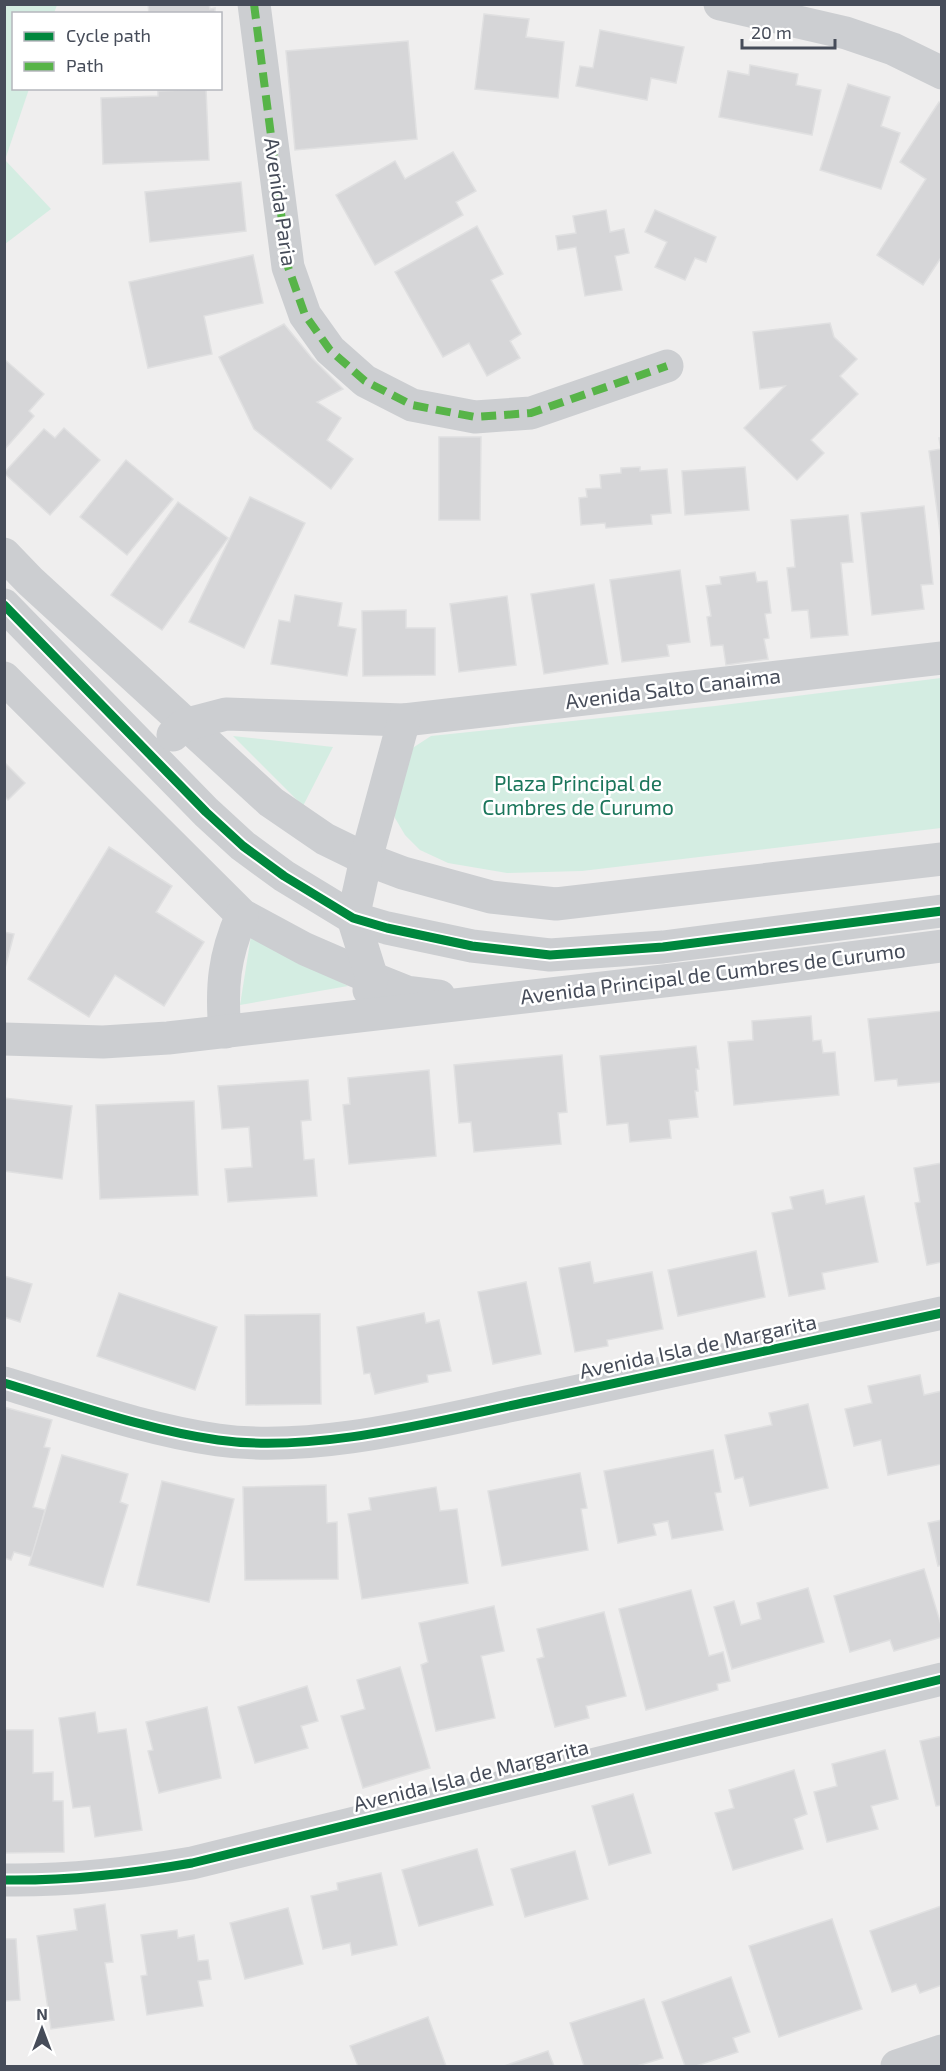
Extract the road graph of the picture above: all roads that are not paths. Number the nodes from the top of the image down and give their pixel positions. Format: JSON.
{"nodes":[{"id":1,"x":254,"y":4,"type":"edge"},
{"id":2,"x":720,"y":4,"type":"edge"},
{"id":3,"x":942,"y":72,"type":"edge"},
{"id":4,"x":667,"y":366,"type":"dead end"},
{"id":5,"x":4,"y":554,"type":"edge"},
{"id":6,"x":4,"y":605,"type":"edge"},
{"id":7,"x":942,"y":658,"type":"edge"},
{"id":8,"x":4,"y":678,"type":"edge"},
{"id":9,"x":404,"y":720,"type":"junction"},
{"id":10,"x":184,"y":724,"type":"junction"},
{"id":11,"x":151,"y":754,"type":"junction"},
{"id":12,"x":942,"y":859,"type":"edge"},
{"id":13,"x":366,"y":860,"type":"junction"},
{"id":14,"x":942,"y":910,"type":"edge"},
{"id":15,"x":242,"y":915,"type":"junction"},
{"id":16,"x":353,"y":918,"type":"junction"},
{"id":17,"x":942,"y":946,"type":"edge"},
{"id":18,"x":372,"y":978,"type":"junction"},
{"id":19,"x":484,"y":1001,"type":"junction"},
{"id":20,"x":362,"y":1015,"type":"junction"},
{"id":21,"x":225,"y":1032,"type":"junction"},
{"id":22,"x":4,"y":1039,"type":"edge"},
{"id":23,"x":942,"y":1313,"type":"edge"},
{"id":24,"x":4,"y":1383,"type":"edge"},
{"id":25,"x":942,"y":1679,"type":"edge"},
{"id":26,"x":4,"y":1880,"type":"edge"},
{"id":27,"x":942,"y":2051,"type":"edge"},
{"id":28,"x":897,"y":2067,"type":"edge"}],
"edges":[{"from":1,"to":4,"type":"street","name":"Avenida Paria"},
{"from":2,"to":3,"type":"street"},
{"from":5,"to":10,"type":"street"},
{"from":6,"to":11,"type":"street","name":"Avenida Principal de Cumbres de Curumo"},
{"from":7,"to":9,"type":"street","name":"Avenida Salto Canaima"},
{"from":8,"to":15,"type":"street","name":"Avenida Principal de Cumbres de Curumo"},
{"from":9,"to":10,"type":"street","name":"Avenida Salto Canaima"},
{"from":9,"to":13,"type":"street"},
{"from":10,"to":11,"type":"street","name":"Avenida Salto Canaima"},
{"from":10,"to":13,"type":"street"},
{"from":11,"to":16,"type":"street","name":"Avenida Principal de Cumbres de Curumo"},
{"from":12,"to":13,"type":"street"},
{"from":13,"to":16,"type":"street"},
{"from":14,"to":16,"type":"street","name":"Avenida Principal de Cumbres de Curumo"},
{"from":15,"to":18,"type":"street","name":"Avenida Principal de Cumbres de Curumo"},
{"from":15,"to":21,"type":"street"},
{"from":16,"to":18,"type":"street"},
{"from":17,"to":19,"type":"street","name":"Avenida Principal de Cumbres de Curumo"},
{"from":18,"to":19,"type":"street","name":"Avenida Principal de Cumbres de Curumo"},
{"from":18,"to":20,"type":"street"},
{"from":19,"to":20,"type":"street","name":"Avenida Principal de Cumbres de Curumo"},
{"from":20,"to":21,"type":"street","name":"Avenida Principal de Cumbres de Curumo"},
{"from":21,"to":22,"type":"street"},
{"from":23,"to":24,"type":"street","name":"Avenida Isla de Margarita"},
{"from":25,"to":26,"type":"street","name":"Avenida Isla de Margarita"},
{"from":27,"to":28,"type":"street"}]}
